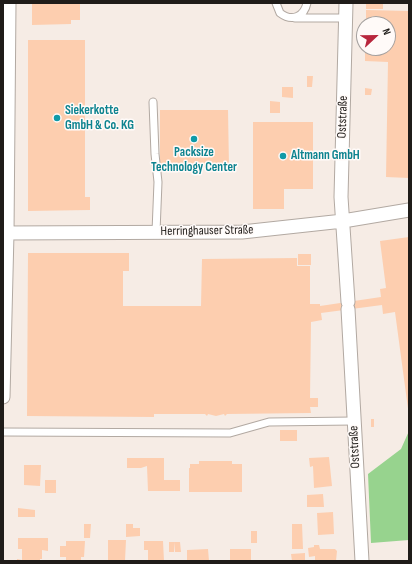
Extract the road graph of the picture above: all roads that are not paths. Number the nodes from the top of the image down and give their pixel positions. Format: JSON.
{"nodes":[{"id":1,"x":9,"y":3,"type":"edge"},
{"id":2,"x":276,"y":3,"type":"edge"},
{"id":3,"x":307,"y":3,"type":"edge"},
{"id":4,"x":346,"y":3,"type":"edge"},
{"id":5,"x":295,"y":18,"type":"junction"},
{"id":6,"x":346,"y":18,"type":"junction"},
{"id":7,"x":6,"y":40,"type":"edge"},
{"id":8,"x":153,"y":102,"type":"dead end"},
{"id":9,"x":409,"y":210,"type":"edge"},
{"id":10,"x":343,"y":221,"type":"junction"},
{"id":11,"x":156,"y":232,"type":"junction"},
{"id":12,"x":5,"y":233,"type":"edge"},
{"id":13,"x":3,"y":397,"type":"edge"},
{"id":14,"x":354,"y":421,"type":"junction"},
{"id":15,"x":3,"y":432,"type":"edge"},
{"id":16,"x":362,"y":561,"type":"edge"}],
"edges":[{"from":1,"to":7,"type":"street"},
{"from":2,"to":5,"type":"lane"},
{"from":3,"to":5,"type":"lane"},
{"from":4,"to":6,"type":"street","name":"Oststraße"},
{"from":5,"to":6,"type":"lane"},
{"from":6,"to":10,"type":"street","name":"Oststraße"},
{"from":7,"to":12,"type":"street"},
{"from":8,"to":11,"type":"lane"},
{"from":9,"to":10,"type":"street","name":"Herringhauser Straße"},
{"from":10,"to":11,"type":"street","name":"Herringhauser Straße"},
{"from":10,"to":14,"type":"street","name":"Oststraße"},
{"from":11,"to":12,"type":"street","name":"Herringhauser Straße"},
{"from":12,"to":13,"type":"street"},
{"from":14,"to":15,"type":"lane"},
{"from":14,"to":16,"type":"street","name":"Oststraße"}]}
